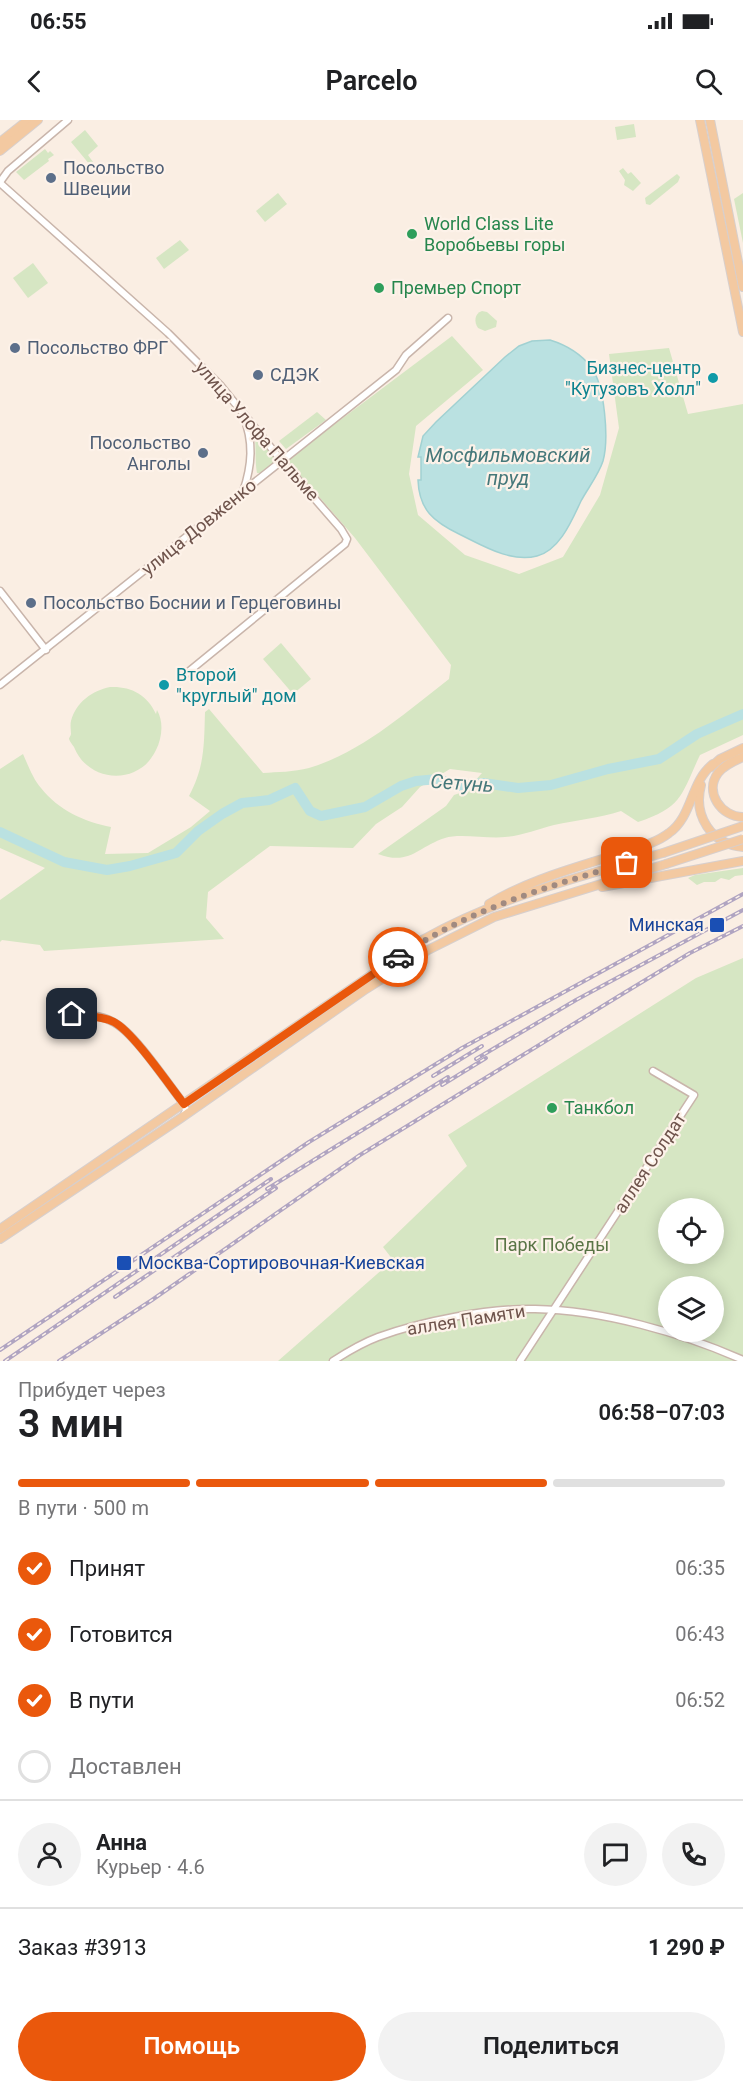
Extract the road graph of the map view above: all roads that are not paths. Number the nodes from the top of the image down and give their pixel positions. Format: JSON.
{"nodes":[{"id":1,"x":28,"y":120,"type":"edge"},
{"id":2,"x":38,"y":120,"type":"edge"},
{"id":3,"x":68,"y":120,"type":"edge"},
{"id":4,"x":700,"y":120,"type":"edge"},
{"id":5,"x":710,"y":120,"type":"edge"},
{"id":6,"x":0,"y":142,"type":"edge"},
{"id":7,"x":0,"y":151,"type":"edge"},
{"id":8,"x":0,"y":183,"type":"edge"},
{"id":9,"x":743,"y":287,"type":"edge"},
{"id":10,"x":448,"y":318,"type":"dead end"},
{"id":11,"x":743,"y":332,"type":"edge"},
{"id":12,"x":240,"y":408,"type":"junction"},
{"id":13,"x":281,"y":460,"type":"junction"},
{"id":14,"x":242,"y":493,"type":"junction"},
{"id":15,"x":0,"y":591,"type":"edge"},
{"id":16,"x":46,"y":650,"type":"junction"},
{"id":17,"x":182,"y":677,"type":"dead end"},
{"id":18,"x":0,"y":685,"type":"edge"},
{"id":19,"x":743,"y":748,"type":"edge"},
{"id":20,"x":743,"y":757,"type":"edge"},
{"id":21,"x":713,"y":764,"type":"junction"},
{"id":22,"x":743,"y":818,"type":"edge"},
{"id":23,"x":743,"y":826,"type":"edge"},
{"id":24,"x":743,"y":839,"type":"edge"},
{"id":25,"x":743,"y":847,"type":"edge"},
{"id":26,"x":743,"y":861,"type":"edge"},
{"id":27,"x":565,"y":894,"type":"junction"},
{"id":28,"x":467,"y":917,"type":"junction"},
{"id":29,"x":56,"y":1012,"type":"dead end"},
{"id":30,"x":653,"y":1071,"type":"dead end"},
{"id":31,"x":184,"y":1104,"type":"junction"},
{"id":32,"x":181,"y":1118,"type":"junction"},
{"id":33,"x":0,"y":1229,"type":"edge"},
{"id":34,"x":0,"y":1239,"type":"edge"},
{"id":35,"x":554,"y":1310,"type":"junction"},
{"id":36,"x":743,"y":1360,"type":"edge"},
{"id":37,"x":333,"y":1361,"type":"edge"},
{"id":38,"x":520,"y":1361,"type":"edge"}],
"edges":[{"from":1,"to":6,"type":"main road"},
{"from":2,"to":7,"type":"main road"},
{"from":3,"to":8,"type":"street"},
{"from":4,"to":11,"type":"main road"},
{"from":5,"to":9,"type":"main road"},
{"from":8,"to":12,"type":"street","name":"улица Улофа Пальме"},
{"from":10,"to":13,"type":"street","name":"улица Довженко"},
{"from":12,"to":13,"type":"street","name":"улица Улофа Пальме"},
{"from":12,"to":14,"type":"street"},
{"from":13,"to":14,"type":"street","name":"улица Довженко"},
{"from":13,"to":17,"type":"street","name":"улица Улофа Пальме"},
{"from":14,"to":16,"type":"street","name":"улица Довженко"},
{"from":15,"to":16,"type":"street"},
{"from":16,"to":18,"type":"street","name":"улица Довженко"},
{"from":19,"to":21,"type":"main road"},
{"from":20,"to":22,"type":"main road"},
{"from":21,"to":25,"type":"main road"},
{"from":21,"to":28,"type":"main road"},
{"from":23,"to":28,"type":"main road","bridge":true},
{"from":24,"to":27,"type":"main road","bridge":true},
{"from":26,"to":27,"type":"main road"},
{"from":27,"to":32,"type":"main road"},
{"from":28,"to":31,"type":"main road"},
{"from":29,"to":31,"type":"street"},
{"from":30,"to":35,"type":"street","name":"аллея Солдат"},
{"from":31,"to":32,"type":"street"},
{"from":31,"to":33,"type":"main road"},
{"from":32,"to":34,"type":"main road"},
{"from":35,"to":36,"type":"street","name":"аллея Памяти"},
{"from":35,"to":37,"type":"street","name":"аллея Памяти"},
{"from":35,"to":38,"type":"street","name":"аллея Солдат"}]}
